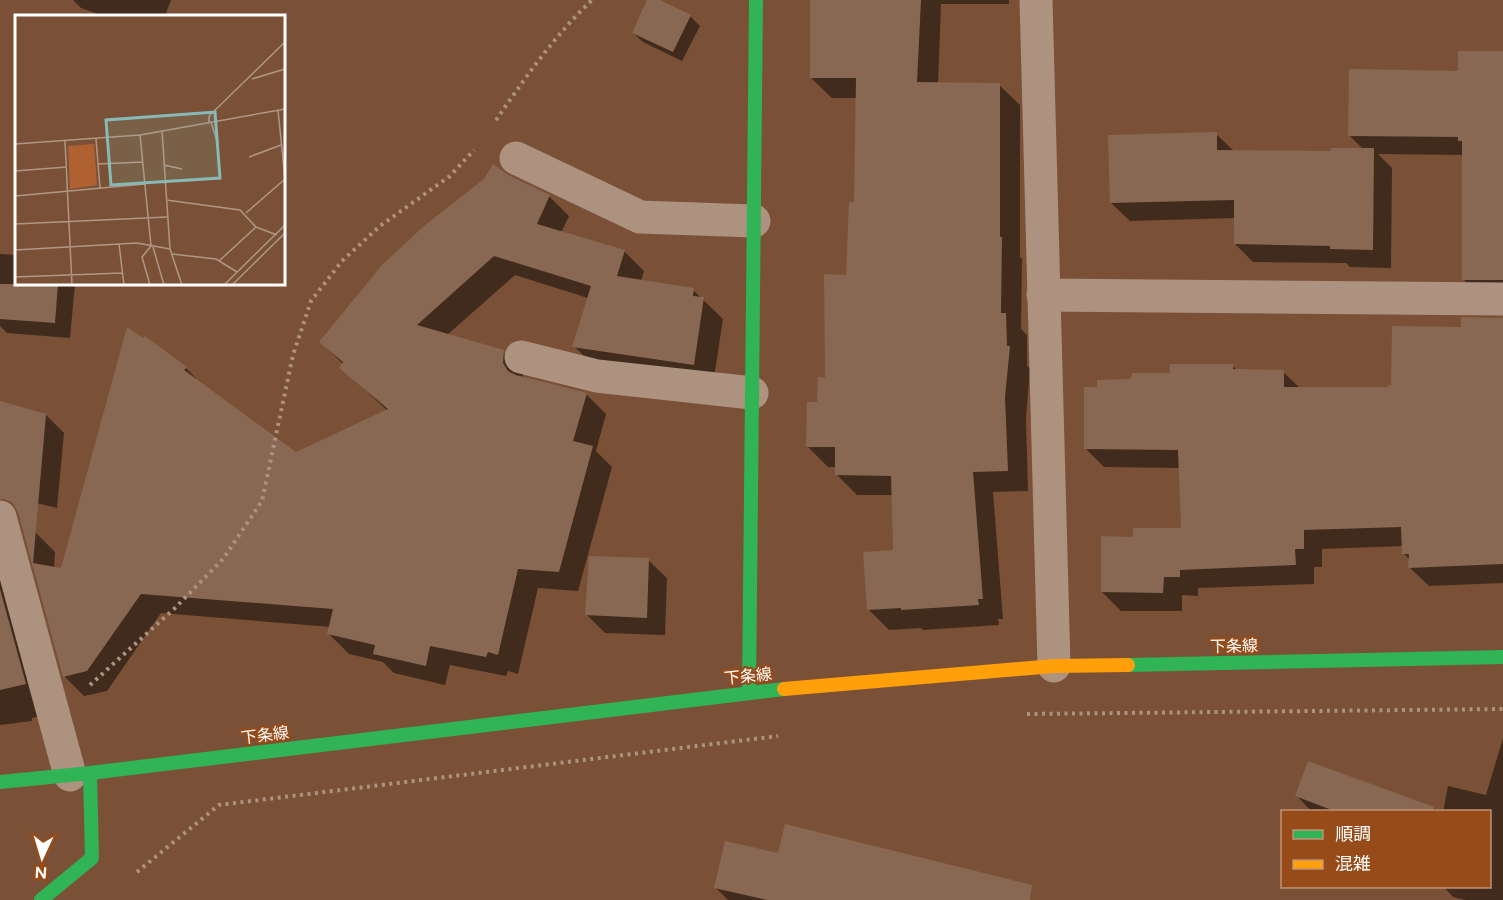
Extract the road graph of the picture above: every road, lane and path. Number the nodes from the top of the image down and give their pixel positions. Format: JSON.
{"nodes":[{"id":1,"x":592,"y":0,"type":"edge"},
{"id":2,"x":756,"y":0,"type":"edge"},
{"id":3,"x":1036,"y":0,"type":"edge"},
{"id":4,"x":494,"y":123,"type":"dead end"},
{"id":5,"x":482,"y":141,"type":"dead end"},
{"id":6,"x":516,"y":158,"type":"dead end"},
{"id":7,"x":754,"y":221,"type":"junction"},
{"id":8,"x":1043,"y":296,"type":"junction"},
{"id":9,"x":1503,"y":299,"type":"edge"},
{"id":10,"x":521,"y":357,"type":"dead end"},
{"id":11,"x":752,"y":393,"type":"junction"},
{"id":12,"x":0,"y":517,"type":"edge"},
{"id":13,"x":1503,"y":657,"type":"edge"},
{"id":14,"x":1054,"y":666,"type":"junction"},
{"id":15,"x":749,"y":692,"type":"junction"},
{"id":16,"x":1503,"y":709,"type":"edge"},
{"id":17,"x":1026,"y":714,"type":"dead end"},
{"id":18,"x":54,"y":718,"type":"junction"},
{"id":19,"x":788,"y":735,"type":"dead end"},
{"id":20,"x":80,"y":774,"type":"junction"},
{"id":21,"x":0,"y":782,"type":"edge"},
{"id":22,"x":137,"y":872,"type":"dead end"},
{"id":23,"x":40,"y":900,"type":"edge"}],
"edges":[{"from":1,"to":4,"type":"path"},
{"from":2,"to":7,"type":"street"},
{"from":3,"to":8,"type":"street"},
{"from":5,"to":18,"type":"path"},
{"from":6,"to":7,"type":"street"},
{"from":7,"to":11,"type":"street"},
{"from":8,"to":9,"type":"street"},
{"from":8,"to":14,"type":"street"},
{"from":10,"to":11,"type":"street"},
{"from":11,"to":15,"type":"street"},
{"from":12,"to":18,"type":"street"},
{"from":13,"to":14,"type":"street","name":"下条線"},
{"from":14,"to":15,"type":"street","name":"下条線"},
{"from":15,"to":20,"type":"street","name":"下条線"},
{"from":16,"to":17,"type":"path"},
{"from":18,"to":20,"type":"street"},
{"from":19,"to":22,"type":"path"},
{"from":20,"to":21,"type":"street","name":"下条線"},
{"from":20,"to":23,"type":"street"}]}
